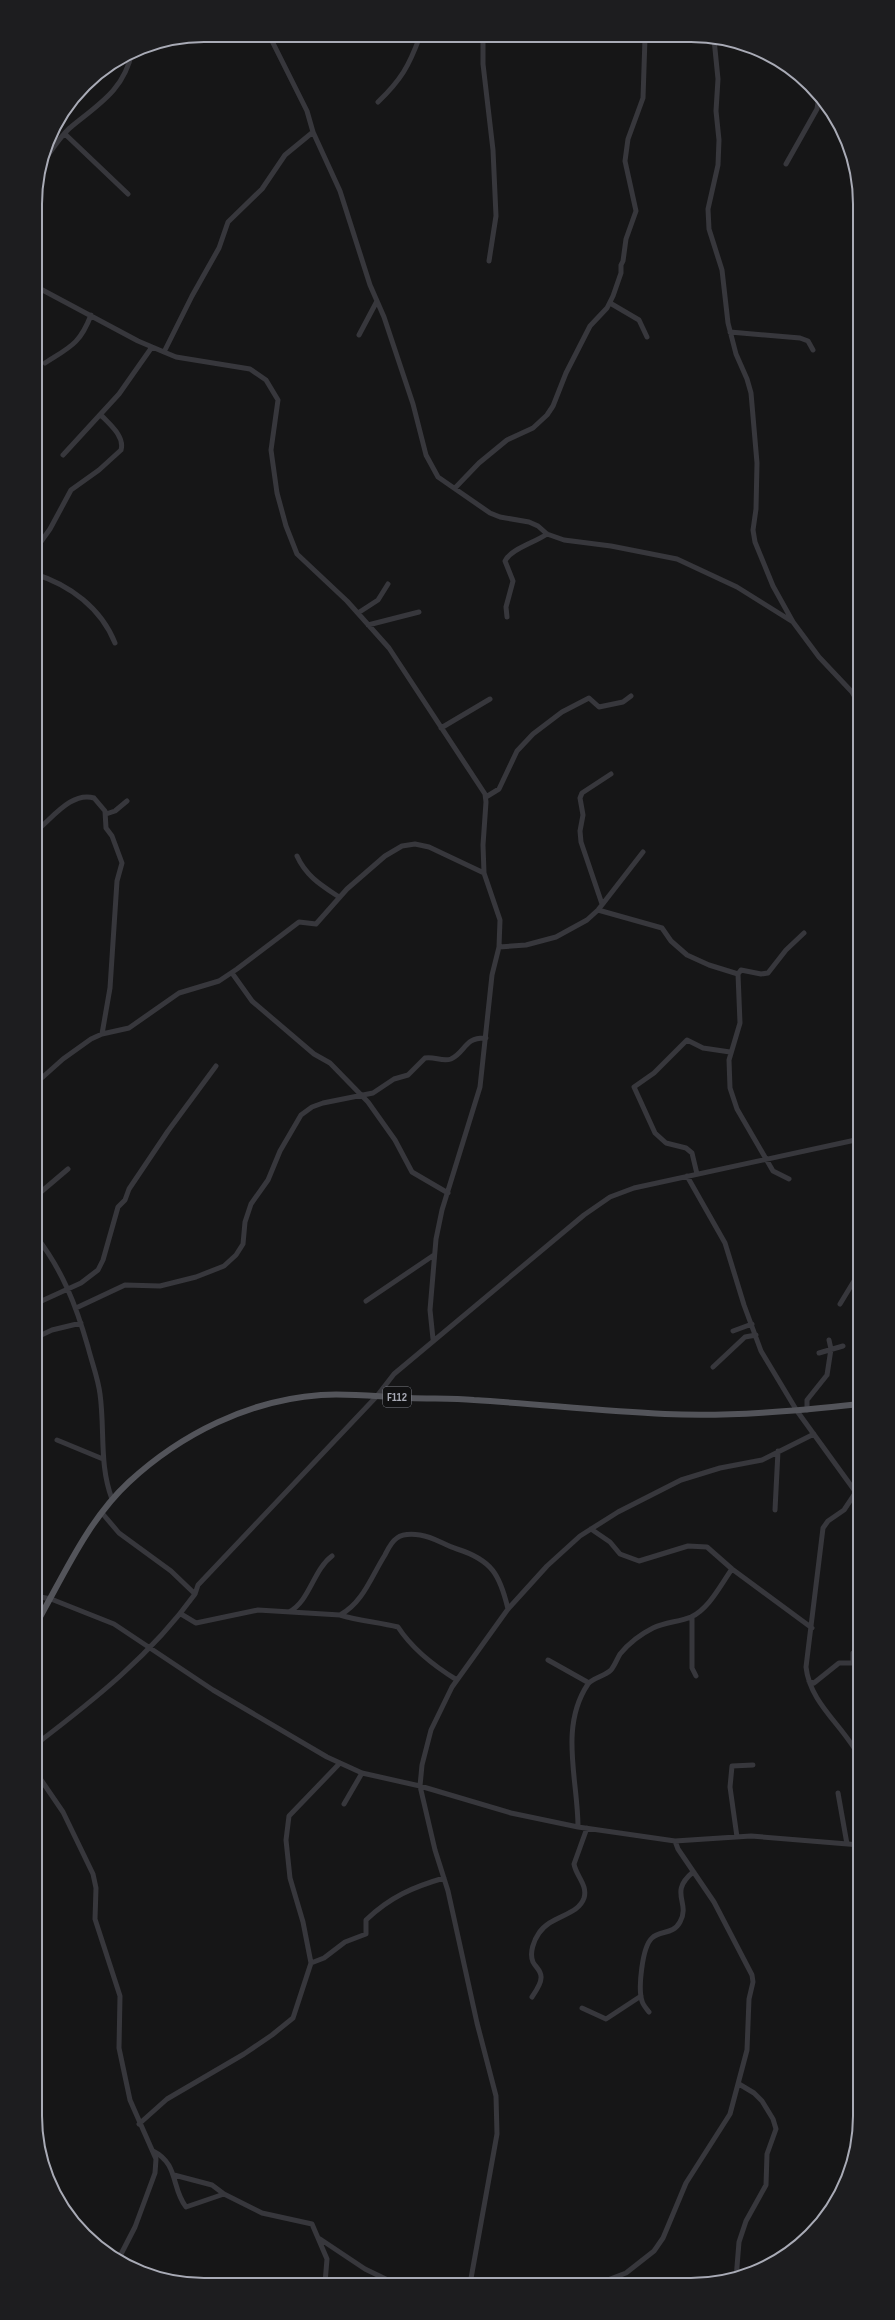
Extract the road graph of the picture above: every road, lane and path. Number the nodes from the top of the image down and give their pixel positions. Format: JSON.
{"nodes":[{"id":1,"x":272,"y":42,"type":"edge"},
{"id":2,"x":417,"y":42,"type":"edge"},
{"id":3,"x":483,"y":42,"type":"edge"},
{"id":4,"x":645,"y":42,"type":"edge"},
{"id":5,"x":714,"y":43,"type":"edge"},
{"id":6,"x":131,"y":60,"type":"edge"},
{"id":7,"x":378,"y":102,"type":"dead end"},
{"id":8,"x":817,"y":103,"type":"edge"},
{"id":9,"x":313,"y":132,"type":"junction"},
{"id":10,"x":65,"y":134,"type":"junction"},
{"id":11,"x":51,"y":152,"type":"edge"},
{"id":12,"x":786,"y":164,"type":"dead end"},
{"id":13,"x":128,"y":194,"type":"dead end"},
{"id":14,"x":489,"y":261,"type":"dead end"},
{"id":15,"x":42,"y":290,"type":"edge"},
{"id":16,"x":377,"y":301,"type":"junction"},
{"id":17,"x":610,"y":304,"type":"junction"},
{"id":18,"x":91,"y":315,"type":"junction"},
{"id":19,"x":730,"y":332,"type":"junction"},
{"id":20,"x":359,"y":335,"type":"dead end"},
{"id":21,"x":647,"y":337,"type":"dead end"},
{"id":22,"x":152,"y":347,"type":"junction"},
{"id":23,"x":813,"y":350,"type":"dead end"},
{"id":24,"x":164,"y":352,"type":"junction"},
{"id":25,"x":45,"y":363,"type":"dead end"},
{"id":26,"x":101,"y":415,"type":"junction"},
{"id":27,"x":63,"y":455,"type":"dead end"},
{"id":28,"x":455,"y":488,"type":"junction"},
{"id":29,"x":547,"y":534,"type":"junction"},
{"id":30,"x":42,"y":540,"type":"edge"},
{"id":31,"x":42,"y":577,"type":"edge"},
{"id":32,"x":388,"y":584,"type":"dead end"},
{"id":33,"x":784,"y":607,"type":"junction"},
{"id":34,"x":419,"y":612,"type":"dead end"},
{"id":35,"x":358,"y":613,"type":"junction"},
{"id":36,"x":507,"y":617,"type":"dead end"},
{"id":37,"x":784,"y":617,"type":"junction"},
{"id":38,"x":793,"y":622,"type":"junction"},
{"id":39,"x":368,"y":625,"type":"junction"},
{"id":40,"x":115,"y":643,"type":"dead end"},
{"id":41,"x":853,"y":694,"type":"edge"},
{"id":42,"x":631,"y":696,"type":"dead end"},
{"id":43,"x":490,"y":699,"type":"dead end"},
{"id":44,"x":441,"y":728,"type":"junction"},
{"id":45,"x":611,"y":774,"type":"dead end"},
{"id":46,"x":486,"y":797,"type":"junction"},
{"id":47,"x":127,"y":801,"type":"dead end"},
{"id":48,"x":106,"y":814,"type":"junction"},
{"id":49,"x":42,"y":826,"type":"edge"},
{"id":50,"x":643,"y":852,"type":"dead end"},
{"id":51,"x":297,"y":856,"type":"dead end"},
{"id":52,"x":484,"y":873,"type":"junction"},
{"id":53,"x":339,"y":897,"type":"junction"},
{"id":54,"x":602,"y":904,"type":"junction"},
{"id":55,"x":598,"y":910,"type":"junction"},
{"id":56,"x":804,"y":933,"type":"dead end"},
{"id":57,"x":499,"y":948,"type":"junction"},
{"id":58,"x":232,"y":973,"type":"junction"},
{"id":59,"x":738,"y":974,"type":"junction"},
{"id":60,"x":102,"y":1034,"type":"junction"},
{"id":61,"x":486,"y":1038,"type":"junction"},
{"id":62,"x":730,"y":1052,"type":"junction"},
{"id":63,"x":216,"y":1066,"type":"dead end"},
{"id":64,"x":42,"y":1078,"type":"edge"},
{"id":65,"x":363,"y":1096,"type":"junction"},
{"id":66,"x":853,"y":1141,"type":"edge"},
{"id":67,"x":767,"y":1159,"type":"junction"},
{"id":68,"x":68,"y":1169,"type":"dead end"},
{"id":69,"x":697,"y":1174,"type":"junction"},
{"id":70,"x":687,"y":1176,"type":"junction"},
{"id":71,"x":789,"y":1179,"type":"dead end"},
{"id":72,"x":42,"y":1191,"type":"edge"},
{"id":73,"x":448,"y":1193,"type":"junction"},
{"id":74,"x":42,"y":1245,"type":"edge"},
{"id":75,"x":434,"y":1255,"type":"junction"},
{"id":76,"x":853,"y":1283,"type":"edge"},
{"id":77,"x":67,"y":1289,"type":"junction"},
{"id":78,"x":42,"y":1301,"type":"edge"},
{"id":79,"x":366,"y":1301,"type":"dead end"},
{"id":80,"x":840,"y":1304,"type":"dead end"},
{"id":81,"x":76,"y":1308,"type":"junction"},
{"id":82,"x":81,"y":1323,"type":"junction"},
{"id":83,"x":752,"y":1324,"type":"junction"},
{"id":84,"x":733,"y":1331,"type":"dead end"},
{"id":85,"x":42,"y":1335,"type":"edge"},
{"id":86,"x":756,"y":1335,"type":"junction"},
{"id":87,"x":434,"y":1339,"type":"junction"},
{"id":88,"x":829,"y":1340,"type":"dead end"},
{"id":89,"x":843,"y":1346,"type":"dead end"},
{"id":90,"x":831,"y":1349,"type":"junction"},
{"id":91,"x":819,"y":1352,"type":"dead end"},
{"id":92,"x":713,"y":1367,"type":"dead end"},
{"id":93,"x":377,"y":1396,"type":"junction"},
{"id":94,"x":853,"y":1405,"type":"edge"},
{"id":95,"x":807,"y":1410,"type":"junction"},
{"id":96,"x":797,"y":1411,"type":"junction"},
{"id":97,"x":814,"y":1434,"type":"junction"},
{"id":98,"x":57,"y":1440,"type":"dead end"},
{"id":99,"x":778,"y":1451,"type":"junction"},
{"id":100,"x":103,"y":1459,"type":"junction"},
{"id":101,"x":853,"y":1488,"type":"edge"},
{"id":102,"x":853,"y":1496,"type":"edge"},
{"id":103,"x":112,"y":1500,"type":"junction"},
{"id":104,"x":775,"y":1510,"type":"dead end"},
{"id":105,"x":102,"y":1513,"type":"junction"},
{"id":106,"x":591,"y":1529,"type":"junction"},
{"id":107,"x":332,"y":1556,"type":"dead end"},
{"id":108,"x":732,"y":1568,"type":"junction"},
{"id":109,"x":195,"y":1594,"type":"junction"},
{"id":110,"x":42,"y":1597,"type":"edge"},
{"id":111,"x":51,"y":1599,"type":"junction"},
{"id":112,"x":508,"y":1609,"type":"junction"},
{"id":113,"x":288,"y":1612,"type":"junction"},
{"id":114,"x":42,"y":1614,"type":"edge"},
{"id":115,"x":181,"y":1614,"type":"junction"},
{"id":116,"x":340,"y":1615,"type":"junction"},
{"id":117,"x":692,"y":1617,"type":"junction"},
{"id":118,"x":812,"y":1628,"type":"junction"},
{"id":119,"x":152,"y":1648,"type":"junction"},
{"id":120,"x":853,"y":1654,"type":"dead end"},
{"id":121,"x":548,"y":1660,"type":"dead end"},
{"id":122,"x":696,"y":1676,"type":"dead end"},
{"id":123,"x":457,"y":1680,"type":"junction"},
{"id":124,"x":809,"y":1681,"type":"junction"},
{"id":125,"x":589,"y":1682,"type":"junction"},
{"id":126,"x":42,"y":1740,"type":"edge"},
{"id":127,"x":853,"y":1745,"type":"edge"},
{"id":128,"x":340,"y":1763,"type":"junction"},
{"id":129,"x":753,"y":1765,"type":"dead end"},
{"id":130,"x":362,"y":1773,"type":"junction"},
{"id":131,"x":42,"y":1781,"type":"edge"},
{"id":132,"x":420,"y":1786,"type":"junction"},
{"id":133,"x":838,"y":1793,"type":"dead end"},
{"id":134,"x":344,"y":1804,"type":"dead end"},
{"id":135,"x":578,"y":1827,"type":"junction"},
{"id":136,"x":587,"y":1828,"type":"junction"},
{"id":137,"x":738,"y":1837,"type":"junction"},
{"id":138,"x":674,"y":1841,"type":"junction"},
{"id":139,"x":847,"y":1844,"type":"junction"},
{"id":140,"x":853,"y":1844,"type":"edge"},
{"id":141,"x":693,"y":1872,"type":"junction"},
{"id":142,"x":444,"y":1878,"type":"junction"},
{"id":143,"x":310,"y":1963,"type":"junction"},
{"id":144,"x":641,"y":1996,"type":"junction"},
{"id":145,"x":532,"y":1997,"type":"dead end"},
{"id":146,"x":582,"y":2008,"type":"dead end"},
{"id":147,"x":649,"y":2012,"type":"dead end"},
{"id":148,"x":739,"y":2084,"type":"junction"},
{"id":149,"x":139,"y":2124,"type":"junction"},
{"id":150,"x":153,"y":2151,"type":"junction"},
{"id":151,"x":174,"y":2175,"type":"junction"},
{"id":152,"x":224,"y":2194,"type":"junction"},
{"id":153,"x":320,"y":2239,"type":"junction"},
{"id":154,"x":121,"y":2255,"type":"edge"},
{"id":155,"x":737,"y":2271,"type":"edge"},
{"id":156,"x":325,"y":2278,"type":"edge"},
{"id":157,"x":384,"y":2278,"type":"edge"},
{"id":158,"x":471,"y":2278,"type":"edge"},
{"id":159,"x":613,"y":2278,"type":"edge"}],
"edges":[{"from":1,"to":9,"type":"street"},
{"from":2,"to":7,"type":"street"},
{"from":3,"to":14,"type":"street"},
{"from":4,"to":17,"type":"street"},
{"from":5,"to":19,"type":"street"},
{"from":6,"to":10,"type":"street"},
{"from":8,"to":12,"type":"street"},
{"from":9,"to":16,"type":"street"},
{"from":9,"to":24,"type":"street"},
{"from":10,"to":11,"type":"street"},
{"from":10,"to":13,"type":"street"},
{"from":15,"to":18,"type":"street"},
{"from":16,"to":20,"type":"street"},
{"from":16,"to":28,"type":"street"},
{"from":17,"to":21,"type":"street"},
{"from":17,"to":28,"type":"street"},
{"from":18,"to":22,"type":"street"},
{"from":18,"to":25,"type":"street"},
{"from":19,"to":23,"type":"street"},
{"from":19,"to":33,"type":"street"},
{"from":22,"to":24,"type":"street"},
{"from":22,"to":26,"type":"street"},
{"from":24,"to":35,"type":"street"},
{"from":26,"to":27,"type":"street"},
{"from":26,"to":30,"type":"street"},
{"from":28,"to":29,"type":"street"},
{"from":29,"to":36,"type":"street"},
{"from":29,"to":37,"type":"street"},
{"from":31,"to":40,"type":"street"},
{"from":32,"to":35,"type":"street"},
{"from":33,"to":37,"type":"street"},
{"from":33,"to":38,"type":"street"},
{"from":34,"to":39,"type":"street"},
{"from":35,"to":39,"type":"street"},
{"from":37,"to":38,"type":"street"},
{"from":38,"to":41,"type":"street"},
{"from":39,"to":44,"type":"street"},
{"from":42,"to":46,"type":"street"},
{"from":43,"to":44,"type":"street"},
{"from":44,"to":46,"type":"street"},
{"from":45,"to":54,"type":"street"},
{"from":46,"to":52,"type":"street"},
{"from":47,"to":48,"type":"street"},
{"from":48,"to":49,"type":"street"},
{"from":48,"to":60,"type":"street"},
{"from":50,"to":54,"type":"street"},
{"from":51,"to":53,"type":"street"},
{"from":52,"to":53,"type":"street"},
{"from":52,"to":57,"type":"street"},
{"from":53,"to":58,"type":"street"},
{"from":54,"to":55,"type":"street"},
{"from":55,"to":57,"type":"street"},
{"from":55,"to":59,"type":"street"},
{"from":56,"to":59,"type":"street"},
{"from":57,"to":61,"type":"street"},
{"from":58,"to":60,"type":"street"},
{"from":58,"to":65,"type":"street"},
{"from":59,"to":62,"type":"street"},
{"from":60,"to":64,"type":"street"},
{"from":61,"to":65,"type":"street"},
{"from":61,"to":73,"type":"street"},
{"from":62,"to":67,"type":"street"},
{"from":62,"to":69,"type":"street"},
{"from":63,"to":77,"type":"street"},
{"from":65,"to":73,"type":"street"},
{"from":65,"to":81,"type":"street"},
{"from":66,"to":67,"type":"street"},
{"from":67,"to":69,"type":"street"},
{"from":67,"to":71,"type":"street"},
{"from":68,"to":72,"type":"street"},
{"from":69,"to":70,"type":"street"},
{"from":70,"to":83,"type":"street"},
{"from":70,"to":87,"type":"street"},
{"from":73,"to":75,"type":"street"},
{"from":74,"to":77,"type":"street"},
{"from":75,"to":79,"type":"street"},
{"from":75,"to":87,"type":"street"},
{"from":76,"to":80,"type":"street"},
{"from":77,"to":78,"type":"street"},
{"from":77,"to":81,"type":"street"},
{"from":81,"to":82,"type":"street"},
{"from":82,"to":85,"type":"street"},
{"from":82,"to":100,"type":"street"},
{"from":83,"to":84,"type":"street"},
{"from":83,"to":86,"type":"street"},
{"from":86,"to":92,"type":"street"},
{"from":86,"to":96,"type":"street"},
{"from":87,"to":93,"type":"street"},
{"from":88,"to":90,"type":"street"},
{"from":89,"to":90,"type":"street"},
{"from":90,"to":91,"type":"street"},
{"from":90,"to":95,"type":"street"},
{"from":93,"to":96,"type":"main road","number":"F112"},
{"from":93,"to":103,"type":"main road","number":"F112"},
{"from":93,"to":109,"type":"street"},
{"from":94,"to":95,"type":"main road","number":"F112"},
{"from":95,"to":96,"type":"main road","number":"F112"},
{"from":96,"to":97,"type":"street"},
{"from":97,"to":99,"type":"street"},
{"from":97,"to":101,"type":"street"},
{"from":98,"to":100,"type":"street"},
{"from":99,"to":104,"type":"street"},
{"from":99,"to":106,"type":"street"},
{"from":100,"to":103,"type":"street"},
{"from":102,"to":118,"type":"street"},
{"from":103,"to":105,"type":"main road","number":"F112"},
{"from":105,"to":109,"type":"street"},
{"from":105,"to":111,"type":"main road","number":"F112"},
{"from":106,"to":108,"type":"street"},
{"from":106,"to":112,"type":"street"},
{"from":107,"to":113,"type":"street"},
{"from":108,"to":117,"type":"street"},
{"from":108,"to":118,"type":"street"},
{"from":109,"to":115,"type":"street"},
{"from":110,"to":111,"type":"street"},
{"from":111,"to":114,"type":"main road","number":"F112"},
{"from":111,"to":119,"type":"street"},
{"from":112,"to":116,"type":"street"},
{"from":112,"to":123,"type":"street"},
{"from":113,"to":115,"type":"street"},
{"from":113,"to":116,"type":"street"},
{"from":115,"to":119,"type":"street"},
{"from":116,"to":123,"type":"street"},
{"from":117,"to":122,"type":"street"},
{"from":117,"to":125,"type":"street"},
{"from":118,"to":124,"type":"street"},
{"from":119,"to":126,"type":"street"},
{"from":119,"to":128,"type":"street"},
{"from":120,"to":124,"type":"street"},
{"from":121,"to":125,"type":"street"},
{"from":123,"to":132,"type":"street"},
{"from":124,"to":127,"type":"street"},
{"from":125,"to":135,"type":"street"},
{"from":128,"to":130,"type":"street"},
{"from":128,"to":143,"type":"street"},
{"from":129,"to":137,"type":"street"},
{"from":130,"to":132,"type":"street"},
{"from":130,"to":134,"type":"street"},
{"from":131,"to":149,"type":"street"},
{"from":132,"to":135,"type":"street"},
{"from":132,"to":142,"type":"street"},
{"from":133,"to":139,"type":"street"},
{"from":135,"to":136,"type":"street"},
{"from":136,"to":138,"type":"street"},
{"from":136,"to":145,"type":"street"},
{"from":137,"to":138,"type":"street"},
{"from":137,"to":139,"type":"street"},
{"from":138,"to":141,"type":"street"},
{"from":139,"to":140,"type":"street"},
{"from":141,"to":144,"type":"street"},
{"from":141,"to":148,"type":"street"},
{"from":142,"to":143,"type":"street"},
{"from":142,"to":158,"type":"street"},
{"from":143,"to":149,"type":"street"},
{"from":144,"to":146,"type":"street"},
{"from":144,"to":147,"type":"street"},
{"from":148,"to":155,"type":"street"},
{"from":148,"to":159,"type":"street"},
{"from":149,"to":150,"type":"street"},
{"from":150,"to":151,"type":"street"},
{"from":150,"to":154,"type":"street"},
{"from":151,"to":152,"type":"street"},
{"from":151,"to":152,"type":"street"},
{"from":152,"to":153,"type":"street"},
{"from":153,"to":156,"type":"street"},
{"from":153,"to":157,"type":"street"}]}
